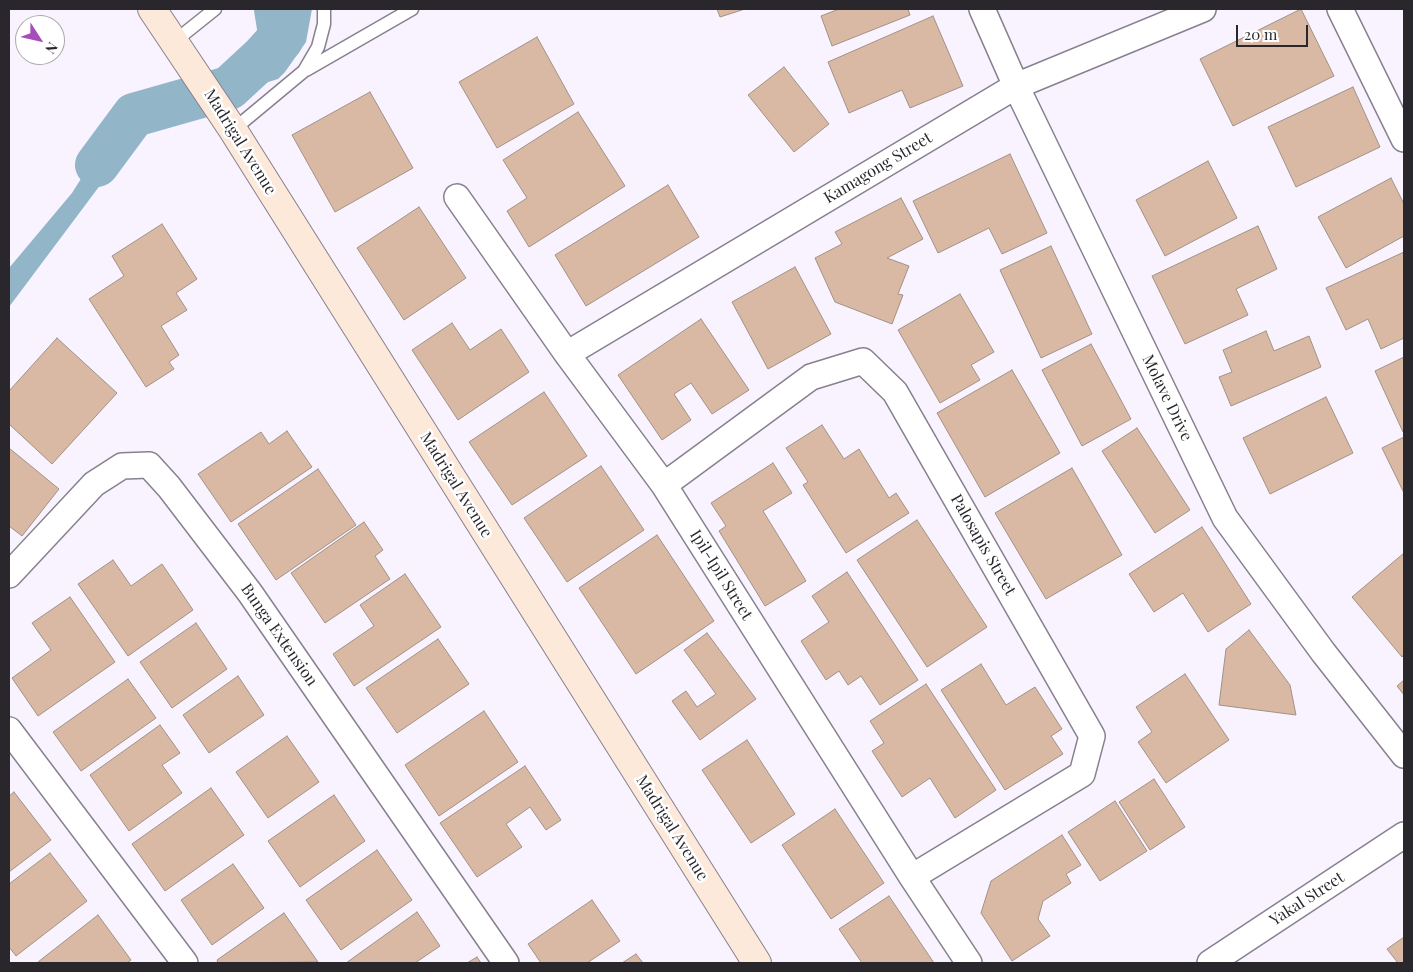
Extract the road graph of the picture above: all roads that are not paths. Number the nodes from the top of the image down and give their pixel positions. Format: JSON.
{"nodes":[{"id":1,"x":152,"y":9,"type":"edge"},
{"id":2,"x":216,"y":9,"type":"edge"},
{"id":3,"x":324,"y":9,"type":"edge"},
{"id":4,"x":412,"y":9,"type":"edge"},
{"id":5,"x":982,"y":9,"type":"edge"},
{"id":6,"x":1203,"y":9,"type":"edge"},
{"id":7,"x":1340,"y":9,"type":"edge"},
{"id":8,"x":175,"y":41,"type":"junction"},
{"id":9,"x":304,"y":71,"type":"junction"},
{"id":10,"x":1016,"y":86,"type":"junction"},
{"id":11,"x":229,"y":124,"type":"junction"},
{"id":12,"x":1404,"y":139,"type":"edge"},
{"id":13,"x":457,"y":197,"type":"dead end"},
{"id":14,"x":566,"y":354,"type":"junction"},
{"id":15,"x":664,"y":485,"type":"junction"},
{"id":16,"x":9,"y":575,"type":"edge"},
{"id":17,"x":9,"y":730,"type":"edge"},
{"id":18,"x":1404,"y":755,"type":"edge"},
{"id":19,"x":1404,"y":835,"type":"edge"},
{"id":20,"x":912,"y":877,"type":"junction"},
{"id":21,"x":185,"y":963,"type":"edge"},
{"id":22,"x":506,"y":963,"type":"edge"},
{"id":23,"x":758,"y":963,"type":"edge"},
{"id":24,"x":970,"y":963,"type":"edge"},
{"id":25,"x":1210,"y":963,"type":"edge"}],
"edges":[{"from":1,"to":8,"type":"street","name":"Madrigal Avenue"},
{"from":2,"to":8,"type":"lane"},
{"from":3,"to":9,"type":"lane"},
{"from":4,"to":9,"type":"lane"},
{"from":5,"to":10,"type":"street","name":"Molave Drive"},
{"from":6,"to":10,"type":"street","name":"Kamagong Street"},
{"from":7,"to":12,"type":"street"},
{"from":8,"to":11,"type":"street","name":"Madrigal Avenue"},
{"from":9,"to":11,"type":"lane"},
{"from":10,"to":14,"type":"street","name":"Kamagong Street"},
{"from":10,"to":18,"type":"street","name":"Molave Drive"},
{"from":11,"to":23,"type":"street","name":"Madrigal Avenue"},
{"from":13,"to":14,"type":"street","name":"Ipil-Ipil Street"},
{"from":14,"to":15,"type":"street","name":"Ipil-Ipil Street"},
{"from":15,"to":20,"type":"street","name":"Ipil-Ipil Street"},
{"from":15,"to":20,"type":"street","name":"Palosapis Street"},
{"from":16,"to":22,"type":"street","name":"Bunga Extension"},
{"from":17,"to":21,"type":"street"},
{"from":19,"to":25,"type":"street","name":"Yakal Street"},
{"from":20,"to":24,"type":"street","name":"Ipil-Ipil Street"}]}
